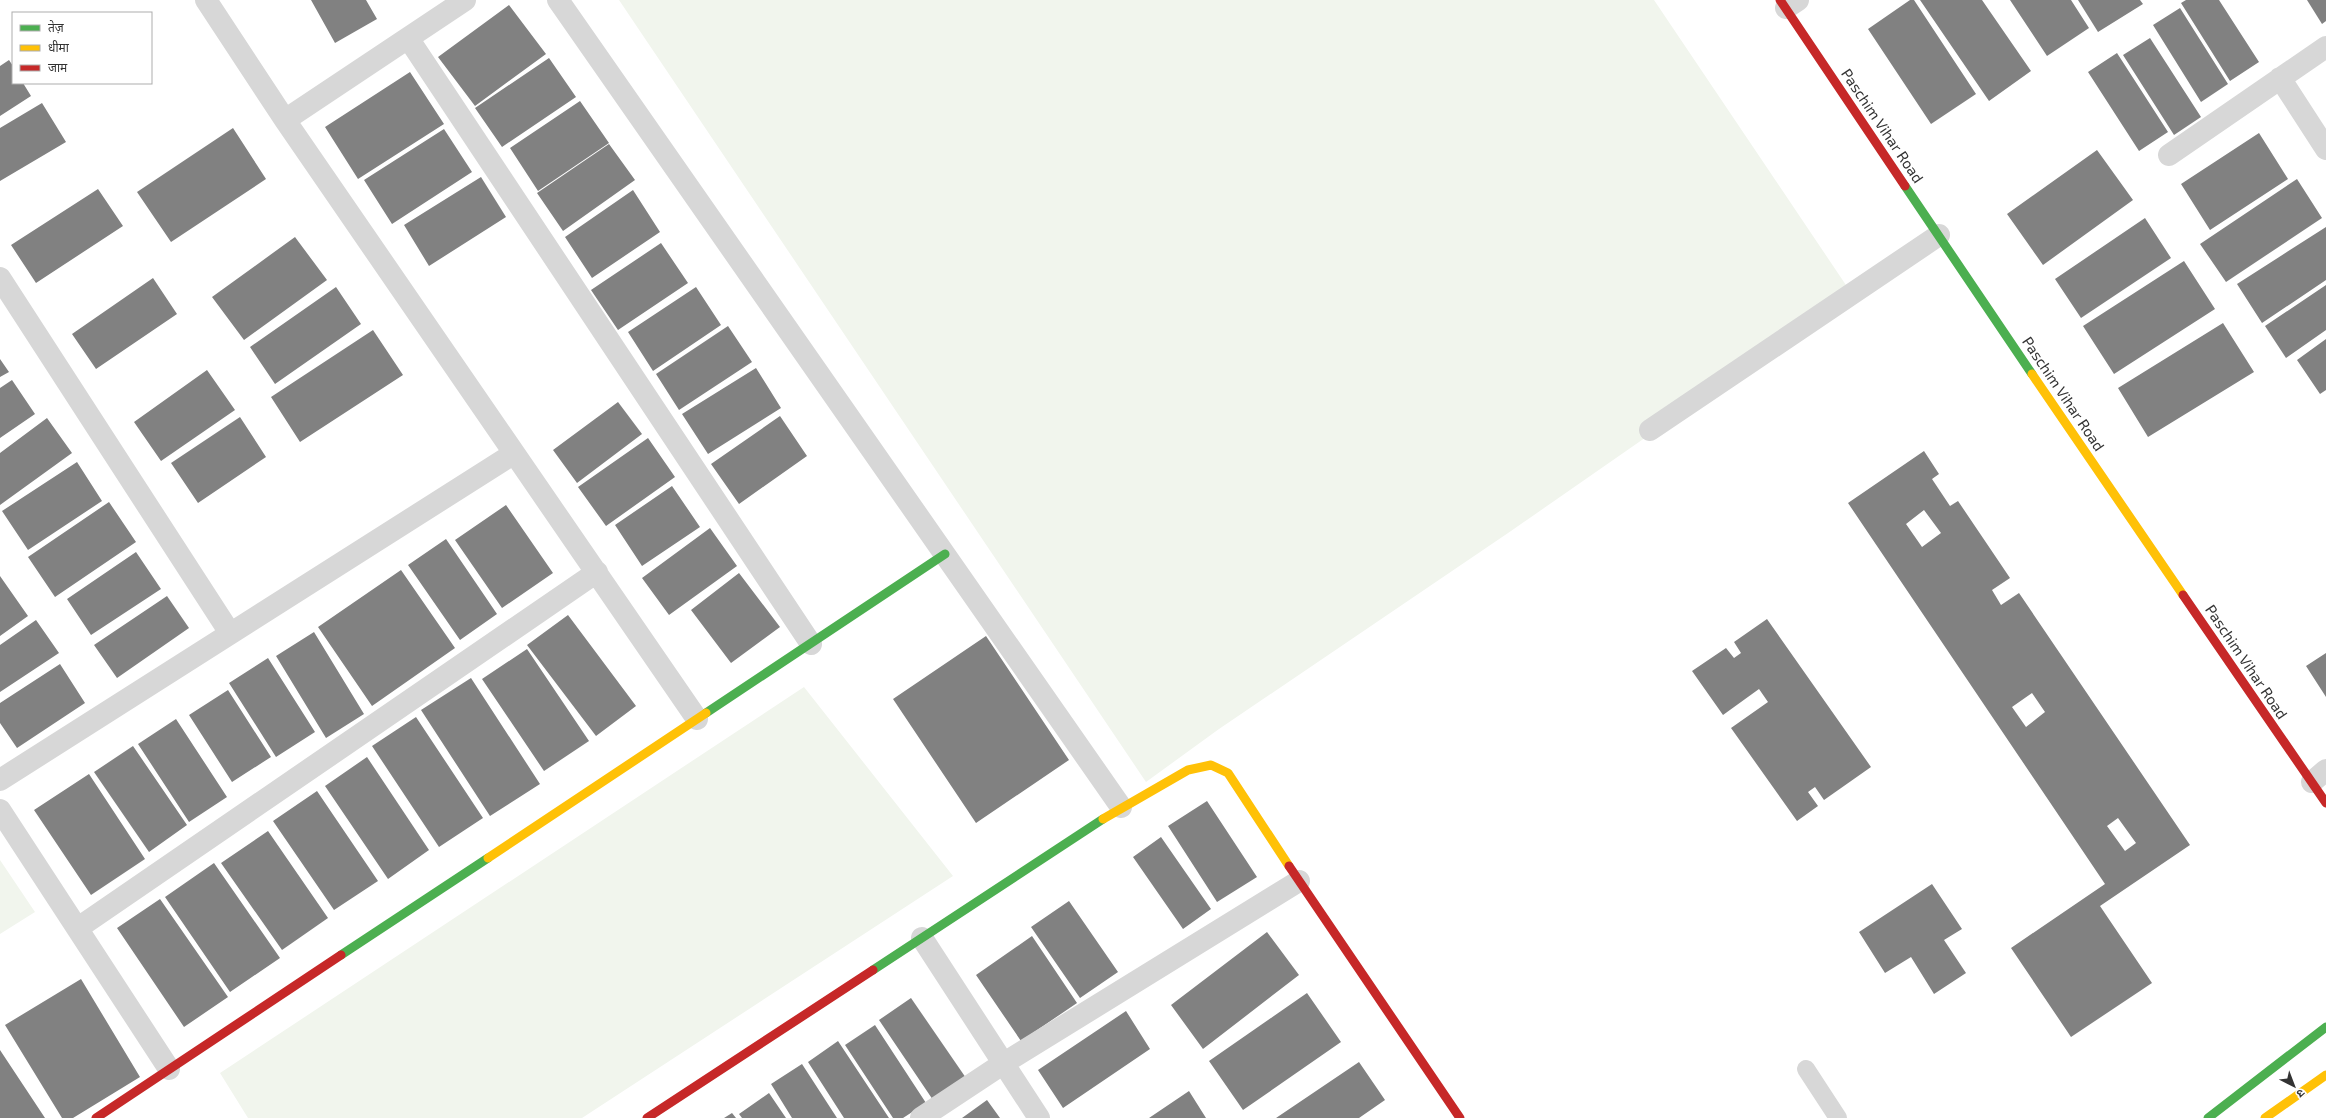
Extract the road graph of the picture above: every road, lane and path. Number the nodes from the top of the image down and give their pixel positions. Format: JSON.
{"nodes":[{"id":1,"x":465,"y":0,"type":"edge"},
{"id":2,"x":558,"y":0,"type":"edge"},
{"id":3,"x":212,"y":2,"type":"edge"},
{"id":4,"x":1788,"y":3,"type":"edge"},
{"id":5,"x":408,"y":38,"type":"junction"},
{"id":6,"x":2326,"y":47,"type":"edge"},
{"id":7,"x":2280,"y":78,"type":"junction"},
{"id":8,"x":285,"y":120,"type":"junction"},
{"id":9,"x":2326,"y":149,"type":"edge"},
{"id":10,"x":2169,"y":154,"type":"dead end"},
{"id":11,"x":1939,"y":235,"type":"junction"},
{"id":12,"x":0,"y":278,"type":"edge"},
{"id":13,"x":1650,"y":430,"type":"dead end"},
{"id":14,"x":513,"y":454,"type":"junction"},
{"id":15,"x":945,"y":554,"type":"junction"},
{"id":16,"x":597,"y":572,"type":"junction"},
{"id":17,"x":230,"y":633,"type":"junction"},
{"id":18,"x":811,"y":644,"type":"junction"},
{"id":19,"x":697,"y":719,"type":"junction"},
{"id":20,"x":2319,"y":776,"type":"edge"},
{"id":21,"x":0,"y":780,"type":"edge"},
{"id":22,"x":2326,"y":803,"type":"edge"},
{"id":23,"x":1121,"y":808,"type":"junction"},
{"id":24,"x":0,"y":810,"type":"edge"},
{"id":25,"x":1298,"y":881,"type":"junction"},
{"id":26,"x":78,"y":928,"type":"junction"},
{"id":27,"x":922,"y":938,"type":"junction"},
{"id":28,"x":2326,"y":1027,"type":"edge"},
{"id":29,"x":1004,"y":1063,"type":"junction"},
{"id":30,"x":170,"y":1069,"type":"junction"},
{"id":31,"x":1806,"y":1069,"type":"dead end"},
{"id":32,"x":2326,"y":1075,"type":"edge"},
{"id":33,"x":96,"y":1118,"type":"edge"},
{"id":34,"x":647,"y":1118,"type":"edge"},
{"id":35,"x":921,"y":1118,"type":"edge"},
{"id":36,"x":1039,"y":1118,"type":"edge"},
{"id":37,"x":1460,"y":1118,"type":"edge"},
{"id":38,"x":1838,"y":1118,"type":"edge"},
{"id":39,"x":2208,"y":1118,"type":"edge"},
{"id":40,"x":2265,"y":1118,"type":"edge"}],
"edges":[{"from":1,"to":5,"type":"street"},
{"from":2,"to":15,"type":"street"},
{"from":3,"to":8,"type":"street"},
{"from":4,"to":11,"type":"street","name":"Paschim Vihar Road"},
{"from":5,"to":8,"type":"street"},
{"from":5,"to":18,"type":"street"},
{"from":6,"to":7,"type":"street"},
{"from":7,"to":9,"type":"street"},
{"from":7,"to":10,"type":"street"},
{"from":8,"to":14,"type":"street"},
{"from":11,"to":13,"type":"street"},
{"from":11,"to":20,"type":"street","name":"Paschim Vihar Road"},
{"from":12,"to":17,"type":"street"},
{"from":14,"to":16,"type":"street"},
{"from":14,"to":17,"type":"street"},
{"from":15,"to":18,"type":"street"},
{"from":15,"to":23,"type":"street"},
{"from":16,"to":19,"type":"street"},
{"from":16,"to":26,"type":"street"},
{"from":17,"to":21,"type":"street"},
{"from":18,"to":19,"type":"street"},
{"from":19,"to":30,"type":"street"},
{"from":20,"to":22,"type":"street","name":"Paschim Vihar Road"},
{"from":23,"to":25,"type":"street"},
{"from":23,"to":27,"type":"street"},
{"from":24,"to":26,"type":"street"},
{"from":25,"to":29,"type":"street"},
{"from":25,"to":37,"type":"street"},
{"from":26,"to":30,"type":"street"},
{"from":27,"to":29,"type":"street"},
{"from":27,"to":34,"type":"street"},
{"from":28,"to":39,"type":"street"},
{"from":29,"to":35,"type":"street"},
{"from":29,"to":36,"type":"street"},
{"from":30,"to":33,"type":"street"},
{"from":31,"to":38,"type":"lane"},
{"from":32,"to":40,"type":"street"}]}
